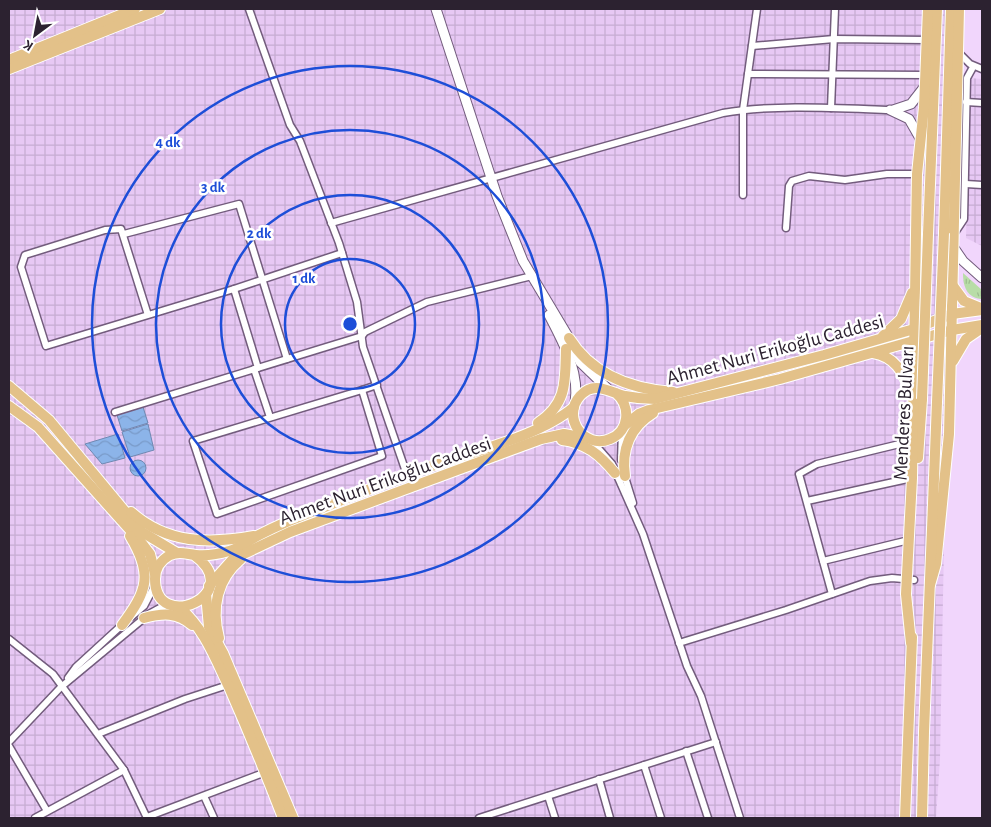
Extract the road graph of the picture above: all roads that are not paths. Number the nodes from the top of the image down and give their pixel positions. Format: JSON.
{"nodes":[{"id":1,"x":135,"y":9,"type":"edge"},
{"id":2,"x":160,"y":9,"type":"edge"},
{"id":3,"x":249,"y":9,"type":"edge"},
{"id":4,"x":436,"y":9,"type":"edge"},
{"id":5,"x":757,"y":9,"type":"edge"},
{"id":6,"x":835,"y":9,"type":"edge"},
{"id":7,"x":928,"y":9,"type":"edge"},
{"id":8,"x":936,"y":9,"type":"edge"},
{"id":9,"x":951,"y":9,"type":"edge"},
{"id":10,"x":959,"y":9,"type":"edge"},
{"id":11,"x":834,"y":39,"type":"junction"},
{"id":12,"x":931,"y":40,"type":"junction"},
{"id":13,"x":752,"y":46,"type":"junction"},
{"id":14,"x":958,"y":49,"type":"junction"},
{"id":15,"x":9,"y":60,"type":"edge"},
{"id":16,"x":9,"y":69,"type":"edge"},
{"id":17,"x":977,"y":69,"type":"edge"},
{"id":18,"x":748,"y":74,"type":"junction"},
{"id":19,"x":831,"y":75,"type":"junction"},
{"id":20,"x":926,"y":80,"type":"junction"},
{"id":21,"x":957,"y":84,"type":"junction"},
{"id":22,"x":966,"y":102,"type":"junction"},
{"id":23,"x":982,"y":103,"type":"edge"},
{"id":24,"x":831,"y":108,"type":"junction"},
{"id":25,"x":743,"y":110,"type":"junction"},
{"id":26,"x":890,"y":110,"type":"junction"},
{"id":27,"x":922,"y":144,"type":"junction"},
{"id":28,"x":918,"y":174,"type":"junction"},
{"id":29,"x":491,"y":178,"type":"junction"},
{"id":30,"x":966,"y":184,"type":"junction"},
{"id":31,"x":982,"y":185,"type":"edge"},
{"id":32,"x":743,"y":195,"type":"dead end"},
{"id":33,"x":331,"y":223,"type":"junction"},
{"id":34,"x":786,"y":228,"type":"dead end"},
{"id":35,"x":124,"y":234,"type":"junction"},
{"id":36,"x":949,"y":238,"type":"junction"},
{"id":37,"x":342,"y":253,"type":"junction"},
{"id":38,"x":915,"y":272,"type":"junction"},
{"id":39,"x":952,"y":273,"type":"junction"},
{"id":40,"x":532,"y":276,"type":"junction"},
{"id":41,"x":262,"y":278,"type":"junction"},
{"id":42,"x":982,"y":278,"type":"edge"},
{"id":43,"x":915,"y":285,"type":"junction"},
{"id":44,"x":952,"y":285,"type":"junction"},
{"id":45,"x":234,"y":289,"type":"junction"},
{"id":46,"x":982,"y":309,"type":"edge"},
{"id":47,"x":952,"y":314,"type":"junction"},
{"id":48,"x":148,"y":315,"type":"junction"},
{"id":49,"x":982,"y":326,"type":"edge"},
{"id":50,"x":914,"y":329,"type":"junction"},
{"id":51,"x":952,"y":330,"type":"junction"},
{"id":52,"x":362,"y":336,"type":"junction"},
{"id":53,"x":569,"y":338,"type":"junction"},
{"id":54,"x":879,"y":339,"type":"junction"},
{"id":55,"x":914,"y":340,"type":"junction"},
{"id":56,"x":566,"y":349,"type":"junction"},
{"id":57,"x":867,"y":354,"type":"junction"},
{"id":58,"x":287,"y":359,"type":"junction"},
{"id":59,"x":914,"y":362,"type":"junction"},
{"id":60,"x":951,"y":367,"type":"junction"},
{"id":61,"x":256,"y":368,"type":"junction"},
{"id":62,"x":9,"y":386,"type":"edge"},
{"id":63,"x":377,"y":386,"type":"junction"},
{"id":64,"x":362,"y":390,"type":"junction"},
{"id":65,"x":612,"y":391,"type":"junction"},
{"id":66,"x":684,"y":392,"type":"junction"},
{"id":67,"x":918,"y":399,"type":"junction"},
{"id":68,"x":574,"y":405,"type":"junction"},
{"id":69,"x":9,"y":406,"type":"edge"},
{"id":70,"x":666,"y":406,"type":"junction"},
{"id":71,"x":115,"y":412,"type":"dead end"},
{"id":72,"x":270,"y":416,"type":"junction"},
{"id":73,"x":624,"y":427,"type":"junction"},
{"id":74,"x":515,"y":438,"type":"junction"},
{"id":75,"x":588,"y":439,"type":"junction"},
{"id":76,"x":541,"y":440,"type":"junction"},
{"id":77,"x":912,"y":441,"type":"junction"},
{"id":78,"x":620,"y":474,"type":"junction"},
{"id":79,"x":407,"y":475,"type":"junction"},
{"id":80,"x":912,"y":478,"type":"junction"},
{"id":81,"x":116,"y":500,"type":"junction"},
{"id":82,"x":807,"y":501,"type":"junction"},
{"id":83,"x":121,"y":522,"type":"junction"},
{"id":84,"x":257,"y":536,"type":"junction"},
{"id":85,"x":910,"y":540,"type":"junction"},
{"id":86,"x":251,"y":550,"type":"junction"},
{"id":87,"x":178,"y":553,"type":"junction"},
{"id":88,"x":194,"y":555,"type":"junction"},
{"id":89,"x":823,"y":561,"type":"junction"},
{"id":90,"x":156,"y":580,"type":"junction"},
{"id":91,"x":911,"y":580,"type":"junction"},
{"id":92,"x":930,"y":585,"type":"junction"},
{"id":93,"x":208,"y":590,"type":"junction"},
{"id":94,"x":832,"y":594,"type":"junction"},
{"id":95,"x":176,"y":606,"type":"junction"},
{"id":96,"x":144,"y":618,"type":"junction"},
{"id":97,"x":122,"y":625,"type":"junction"},
{"id":98,"x":204,"y":636,"type":"junction"},
{"id":99,"x":9,"y":639,"type":"edge"},
{"id":100,"x":680,"y":643,"type":"junction"},
{"id":101,"x":223,"y":653,"type":"junction"},
{"id":102,"x":228,"y":685,"type":"junction"},
{"id":103,"x":61,"y":687,"type":"junction"},
{"id":104,"x":98,"y":734,"type":"junction"},
{"id":105,"x":9,"y":742,"type":"edge"},
{"id":106,"x":716,"y":742,"type":"junction"},
{"id":107,"x":9,"y":746,"type":"edge"},
{"id":108,"x":686,"y":752,"type":"junction"},
{"id":109,"x":644,"y":765,"type":"junction"},
{"id":110,"x":124,"y":770,"type":"junction"},
{"id":111,"x":266,"y":772,"type":"junction"},
{"id":112,"x":599,"y":780,"type":"junction"},
{"id":113,"x":204,"y":796,"type":"junction"},
{"id":114,"x":548,"y":796,"type":"junction"},
{"id":115,"x":47,"y":811,"type":"junction"},
{"id":116,"x":496,"y":815,"type":"edge"},
{"id":117,"x":35,"y":818,"type":"edge"},
{"id":118,"x":147,"y":818,"type":"edge"},
{"id":119,"x":214,"y":818,"type":"edge"},
{"id":120,"x":283,"y":818,"type":"edge"},
{"id":121,"x":292,"y":818,"type":"edge"},
{"id":122,"x":479,"y":818,"type":"edge"},
{"id":123,"x":555,"y":818,"type":"edge"},
{"id":124,"x":610,"y":818,"type":"edge"},
{"id":125,"x":661,"y":818,"type":"edge"},
{"id":126,"x":708,"y":818,"type":"edge"},
{"id":127,"x":740,"y":818,"type":"edge"},
{"id":128,"x":905,"y":818,"type":"edge"},
{"id":129,"x":922,"y":818,"type":"edge"}],
"edges":[{"from":1,"to":15,"type":"main road"},
{"from":2,"to":16,"type":"main road"},
{"from":3,"to":33,"type":"street"},
{"from":4,"to":29,"type":"street"},
{"from":5,"to":13,"type":"street"},
{"from":6,"to":11,"type":"street"},
{"from":7,"to":12,"type":"main road"},
{"from":8,"to":12,"type":"main road","name":"Menderes Bulvarı"},
{"from":9,"to":36,"type":"main road","name":"Menderes Bulvarı"},
{"from":10,"to":14,"type":"main road"},
{"from":11,"to":12,"type":"street"},
{"from":11,"to":13,"type":"street"},
{"from":11,"to":19,"type":"street"},
{"from":12,"to":20,"type":"main road"},
{"from":12,"to":67,"type":"main road","name":"Menderes Bulvarı","bridge":true},
{"from":13,"to":18,"type":"street"},
{"from":14,"to":17,"type":"street"},
{"from":14,"to":21,"type":"main road"},
{"from":17,"to":21,"type":"street"},
{"from":17,"to":22,"type":"street"},
{"from":18,"to":19,"type":"street"},
{"from":18,"to":25,"type":"street"},
{"from":19,"to":20,"type":"street"},
{"from":19,"to":24,"type":"street"},
{"from":20,"to":26,"type":"street"},
{"from":20,"to":27,"type":"main road"},
{"from":21,"to":36,"type":"main road"},
{"from":22,"to":23,"type":"street"},
{"from":22,"to":30,"type":"street"},
{"from":24,"to":25,"type":"street"},
{"from":24,"to":26,"type":"street"},
{"from":25,"to":29,"type":"street"},
{"from":25,"to":32,"type":"street"},
{"from":26,"to":27,"type":"street"},
{"from":27,"to":28,"type":"main road"},
{"from":28,"to":34,"type":"street"},
{"from":28,"to":38,"type":"main road"},
{"from":29,"to":33,"type":"street"},
{"from":29,"to":40,"type":"street"},
{"from":30,"to":31,"type":"street"},
{"from":30,"to":36,"type":"street"},
{"from":33,"to":37,"type":"street"},
{"from":35,"to":41,"type":"street"},
{"from":35,"to":48,"type":"street"},
{"from":35,"to":48,"type":"street"},
{"from":36,"to":39,"type":"main road"},
{"from":36,"to":42,"type":"street"},
{"from":36,"to":92,"type":"main road","name":"Menderes Bulvarı","bridge":true},
{"from":37,"to":41,"type":"street"},
{"from":37,"to":52,"type":"street"},
{"from":38,"to":39,"type":"main road"},
{"from":38,"to":43,"type":"main road"},
{"from":39,"to":44,"type":"main road"},
{"from":40,"to":52,"type":"street"},
{"from":40,"to":53,"type":"street"},
{"from":40,"to":56,"type":"street"},
{"from":41,"to":45,"type":"street"},
{"from":41,"to":58,"type":"street"},
{"from":43,"to":50,"type":"main road"},
{"from":43,"to":54,"type":"main road"},
{"from":44,"to":46,"type":"main road"},
{"from":44,"to":47,"type":"main road"},
{"from":45,"to":48,"type":"street"},
{"from":45,"to":61,"type":"street"},
{"from":46,"to":47,"type":"main road","name":"Ahmet Nuri Erikoğlu Caddesi"},
{"from":47,"to":50,"type":"main road","name":"Ahmet Nuri Erikoğlu Caddesi"},
{"from":47,"to":51,"type":"main road"},
{"from":49,"to":51,"type":"main road","name":"Ahmet Nuri Erikoğlu Caddesi"},
{"from":49,"to":60,"type":"main road"},
{"from":50,"to":54,"type":"main road","name":"Ahmet Nuri Erikoğlu Caddesi"},
{"from":50,"to":55,"type":"main road"},
{"from":51,"to":55,"type":"main road","name":"Ahmet Nuri Erikoğlu Caddesi"},
{"from":51,"to":60,"type":"main road"},
{"from":52,"to":58,"type":"street"},
{"from":52,"to":63,"type":"street"},
{"from":53,"to":65,"type":"street"},
{"from":53,"to":66,"type":"main road"},
{"from":54,"to":66,"type":"main road","name":"Ahmet Nuri Erikoğlu Caddesi"},
{"from":55,"to":57,"type":"main road","name":"Ahmet Nuri Erikoğlu Caddesi"},
{"from":55,"to":59,"type":"main road"},
{"from":56,"to":68,"type":"street"},
{"from":56,"to":74,"type":"main road"},
{"from":57,"to":67,"type":"main road"},
{"from":57,"to":70,"type":"main road","name":"Ahmet Nuri Erikoğlu Caddesi"},
{"from":58,"to":61,"type":"street"},
{"from":59,"to":60,"type":"main road"},
{"from":59,"to":67,"type":"main road"},
{"from":60,"to":92,"type":"main road"},
{"from":61,"to":71,"type":"street"},
{"from":61,"to":72,"type":"street"},
{"from":62,"to":81,"type":"main road"},
{"from":63,"to":64,"type":"street"},
{"from":63,"to":79,"type":"street"},
{"from":64,"to":72,"type":"street"},
{"from":64,"to":72,"type":"street"},
{"from":65,"to":66,"type":"main road","name":"Ahmet Nuri Erikoğlu Caddesi"},
{"from":65,"to":68,"type":"main road"},
{"from":65,"to":73,"type":"main road"},
{"from":67,"to":77,"type":"main road"},
{"from":67,"to":91,"type":"main road","name":"Menderes Bulvarı"},
{"from":68,"to":74,"type":"main road","name":"Ahmet Nuri Erikoğlu Caddesi"},
{"from":68,"to":75,"type":"main road"},
{"from":69,"to":83,"type":"main road"},
{"from":70,"to":73,"type":"main road","name":"Ahmet Nuri Erikoğlu Caddesi"},
{"from":70,"to":78,"type":"main road"},
{"from":73,"to":75,"type":"main road"},
{"from":73,"to":78,"type":"street"},
{"from":74,"to":79,"type":"main road","name":"Ahmet Nuri Erikoğlu Caddesi"},
{"from":75,"to":76,"type":"main road","name":"Ahmet Nuri Erikoğlu Caddesi"},
{"from":75,"to":78,"type":"street"},
{"from":76,"to":78,"type":"main road"},
{"from":76,"to":86,"type":"main road","name":"Ahmet Nuri Erikoğlu Caddesi"},
{"from":77,"to":80,"type":"main road"},
{"from":77,"to":82,"type":"street"},
{"from":78,"to":100,"type":"street"},
{"from":79,"to":84,"type":"main road","name":"Ahmet Nuri Erikoğlu Caddesi"},
{"from":80,"to":82,"type":"street"},
{"from":80,"to":85,"type":"main road"},
{"from":81,"to":84,"type":"main road"},
{"from":81,"to":87,"type":"main road"},
{"from":82,"to":89,"type":"street"},
{"from":83,"to":90,"type":"main road"},
{"from":83,"to":97,"type":"main road"},
{"from":84,"to":88,"type":"main road","name":"Ahmet Nuri Erikoğlu Caddesi"},
{"from":85,"to":89,"type":"street"},
{"from":85,"to":91,"type":"main road"},
{"from":86,"to":93,"type":"main road","name":"Ahmet Nuri Erikoğlu Caddesi"},
{"from":86,"to":101,"type":"main road"},
{"from":87,"to":88,"type":"main road"},
{"from":87,"to":90,"type":"main road"},
{"from":88,"to":93,"type":"main road"},
{"from":89,"to":94,"type":"street"},
{"from":90,"to":95,"type":"main road"},
{"from":90,"to":97,"type":"street"},
{"from":91,"to":94,"type":"street"},
{"from":91,"to":128,"type":"main road"},
{"from":92,"to":129,"type":"main road","name":"Menderes Bulvarı"},
{"from":93,"to":95,"type":"main road"},
{"from":93,"to":101,"type":"main road"},
{"from":94,"to":100,"type":"street"},
{"from":95,"to":96,"type":"street"},
{"from":95,"to":98,"type":"main road"},
{"from":96,"to":98,"type":"main road"},
{"from":96,"to":103,"type":"street"},
{"from":97,"to":103,"type":"street"},
{"from":98,"to":102,"type":"main road"},
{"from":99,"to":103,"type":"street"},
{"from":100,"to":106,"type":"street"},
{"from":101,"to":121,"type":"main road"},
{"from":102,"to":104,"type":"street"},
{"from":102,"to":111,"type":"main road"},
{"from":103,"to":104,"type":"street"},
{"from":103,"to":105,"type":"street"},
{"from":104,"to":110,"type":"street"},
{"from":106,"to":108,"type":"street"},
{"from":106,"to":127,"type":"street"},
{"from":107,"to":115,"type":"street"},
{"from":108,"to":109,"type":"street"},
{"from":108,"to":126,"type":"street"},
{"from":109,"to":112,"type":"street"},
{"from":109,"to":125,"type":"street"},
{"from":110,"to":115,"type":"street"},
{"from":110,"to":118,"type":"street"},
{"from":111,"to":113,"type":"street"},
{"from":111,"to":120,"type":"main road"},
{"from":112,"to":114,"type":"street"},
{"from":112,"to":124,"type":"street"},
{"from":113,"to":118,"type":"street"},
{"from":113,"to":119,"type":"street"},
{"from":114,"to":116,"type":"street"},
{"from":114,"to":123,"type":"street"},
{"from":115,"to":117,"type":"street"},
{"from":116,"to":122,"type":"street"}]}
